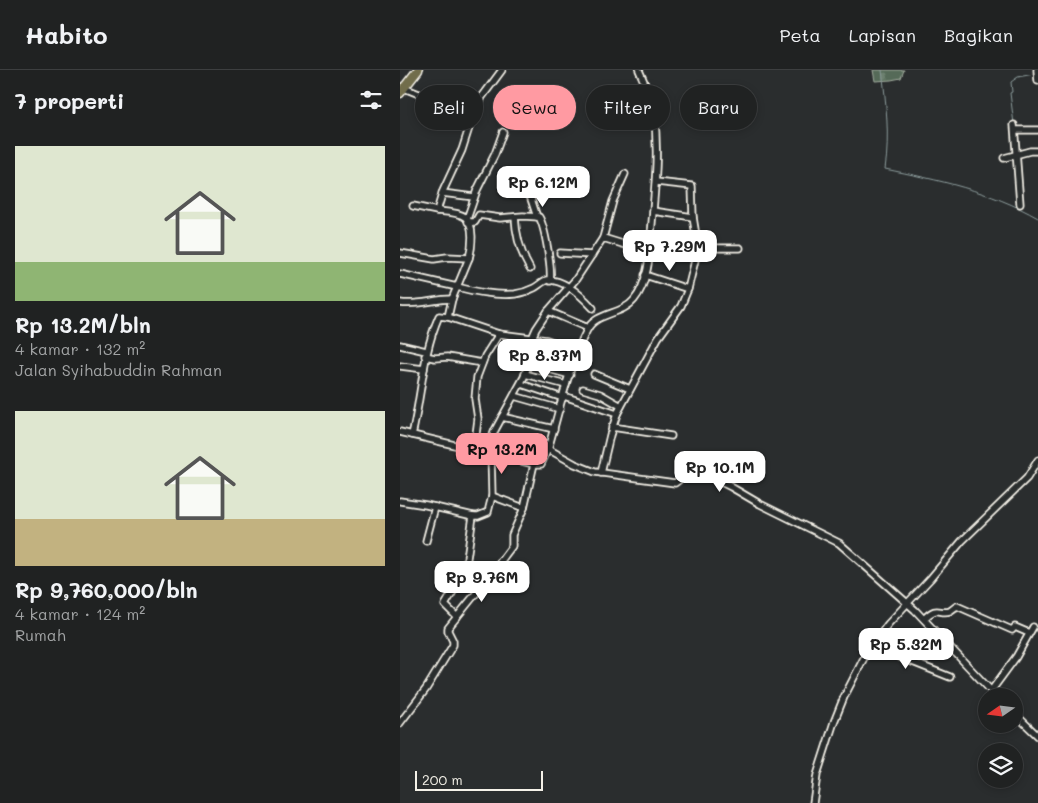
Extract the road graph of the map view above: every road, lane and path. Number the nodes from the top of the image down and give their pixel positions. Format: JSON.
{"nodes":[{"id":1,"x":418,"y":70,"type":"edge"},
{"id":2,"x":502,"y":70,"type":"edge"},
{"id":3,"x":639,"y":70,"type":"edge"},
{"id":4,"x":1037,"y":70,"type":"edge"},
{"id":5,"x":1038,"y":81,"type":"edge"},
{"id":6,"x":402,"y":91,"type":"edge"},
{"id":7,"x":415,"y":94,"type":"edge"},
{"id":8,"x":1038,"y":130,"type":"edge"},
{"id":9,"x":502,"y":132,"type":"dead end"},
{"id":10,"x":1038,"y":151,"type":"edge"},
{"id":11,"x":1015,"y":154,"type":"junction"},
{"id":12,"x":1004,"y":158,"type":"dead end"},
{"id":13,"x":512,"y":174,"type":"dead end"},
{"id":14,"x":625,"y":174,"type":"dead end"},
{"id":15,"x":656,"y":182,"type":"junction"},
{"id":16,"x":442,"y":193,"type":"junction"},
{"id":17,"x":474,"y":197,"type":"junction"},
{"id":18,"x":1020,"y":204,"type":"dead end"},
{"id":19,"x":413,"y":206,"type":"dead end"},
{"id":20,"x":437,"y":211,"type":"junction"},
{"id":21,"x":653,"y":212,"type":"junction"},
{"id":22,"x":693,"y":216,"type":"junction"},
{"id":23,"x":515,"y":217,"type":"junction"},
{"id":24,"x":537,"y":217,"type":"junction"},
{"id":25,"x":467,"y":220,"type":"junction"},
{"id":26,"x":603,"y":238,"type":"junction"},
{"id":27,"x":698,"y":248,"type":"junction"},
{"id":28,"x":740,"y":248,"type":"dead end"},
{"id":29,"x":400,"y":253,"type":"edge"},
{"id":30,"x":560,"y":253,"type":"dead end"},
{"id":31,"x":650,"y":253,"type":"junction"},
{"id":32,"x":592,"y":255,"type":"junction"},
{"id":33,"x":469,"y":258,"type":"junction"},
{"id":34,"x":530,"y":269,"type":"dead end"},
{"id":35,"x":400,"y":274,"type":"edge"},
{"id":36,"x":645,"y":275,"type":"junction"},
{"id":37,"x":550,"y":281,"type":"junction"},
{"id":38,"x":458,"y":287,"type":"junction"},
{"id":39,"x":570,"y":287,"type":"junction"},
{"id":40,"x":688,"y":290,"type":"junction"},
{"id":41,"x":452,"y":299,"type":"junction"},
{"id":42,"x":400,"y":303,"type":"edge"},
{"id":43,"x":592,"y":308,"type":"dead end"},
{"id":44,"x":548,"y":311,"type":"junction"},
{"id":45,"x":448,"y":317,"type":"junction"},
{"id":46,"x":588,"y":328,"type":"junction"},
{"id":47,"x":499,"y":334,"type":"junction"},
{"id":48,"x":532,"y":338,"type":"junction"},
{"id":49,"x":400,"y":345,"type":"edge"},
{"id":50,"x":578,"y":350,"type":"junction"},
{"id":51,"x":426,"y":353,"type":"junction"},
{"id":52,"x":482,"y":363,"type":"junction"},
{"id":53,"x":528,"y":363,"type":"junction"},
{"id":54,"x":400,"y":366,"type":"edge"},
{"id":55,"x":424,"y":369,"type":"junction"},
{"id":56,"x":525,"y":374,"type":"junction"},
{"id":57,"x":594,"y":374,"type":"dead end"},
{"id":58,"x":570,"y":375,"type":"junction"},
{"id":59,"x":521,"y":384,"type":"junction"},
{"id":60,"x":566,"y":385,"type":"junction"},
{"id":61,"x":583,"y":389,"type":"dead end"},
{"id":62,"x":630,"y":389,"type":"junction"},
{"id":63,"x":514,"y":396,"type":"junction"},
{"id":64,"x":563,"y":397,"type":"junction"},
{"id":65,"x":621,"y":406,"type":"junction"},
{"id":66,"x":560,"y":409,"type":"junction"},
{"id":67,"x":617,"y":414,"type":"junction"},
{"id":68,"x":502,"y":417,"type":"junction"},
{"id":69,"x":612,"y":427,"type":"junction"},
{"id":70,"x":554,"y":429,"type":"junction"},
{"id":71,"x":400,"y":432,"type":"edge"},
{"id":72,"x":412,"y":435,"type":"junction"},
{"id":73,"x":671,"y":436,"type":"dead end"},
{"id":74,"x":489,"y":445,"type":"junction"},
{"id":75,"x":548,"y":448,"type":"junction"},
{"id":76,"x":474,"y":450,"type":"junction"},
{"id":77,"x":489,"y":453,"type":"junction"},
{"id":78,"x":1038,"y":460,"type":"edge"},
{"id":79,"x":534,"y":464,"type":"junction"},
{"id":80,"x":601,"y":473,"type":"junction"},
{"id":81,"x":492,"y":496,"type":"junction"},
{"id":82,"x":400,"y":501,"type":"edge"},
{"id":83,"x":435,"y":507,"type":"junction"},
{"id":84,"x":524,"y":508,"type":"junction"},
{"id":85,"x":473,"y":516,"type":"junction"},
{"id":86,"x":426,"y":541,"type":"dead end"},
{"id":87,"x":908,"y":603,"type":"junction"},
{"id":88,"x":457,"y":617,"type":"junction"},
{"id":89,"x":924,"y":619,"type":"junction"},
{"id":90,"x":1033,"y":626,"type":"dead end"},
{"id":91,"x":1029,"y":633,"type":"junction"},
{"id":92,"x":876,"y":639,"type":"junction"},
{"id":93,"x":950,"y":677,"type":"dead end"},
{"id":94,"x":988,"y":688,"type":"edge"},
{"id":95,"x":993,"y":688,"type":"edge"},
{"id":96,"x":1023,"y":722,"type":"edge"},
{"id":97,"x":400,"y":723,"type":"edge"},
{"id":98,"x":1038,"y":736,"type":"edge"},
{"id":99,"x":813,"y":803,"type":"edge"}],
"edges":[{"from":1,"to":6,"type":"main road"},
{"from":2,"to":16,"type":"street"},
{"from":3,"to":15,"type":"street"},
{"from":4,"to":5,"type":"street"},
{"from":6,"to":7,"type":"street"},
{"from":8,"to":11,"type":"street"},
{"from":9,"to":17,"type":"street"},
{"from":10,"to":11,"type":"street"},
{"from":11,"to":12,"type":"street"},
{"from":11,"to":18,"type":"street"},
{"from":13,"to":24,"type":"street"},
{"from":14,"to":26,"type":"street"},
{"from":15,"to":21,"type":"street"},
{"from":15,"to":22,"type":"street"},
{"from":16,"to":17,"type":"street"},
{"from":16,"to":20,"type":"street"},
{"from":17,"to":25,"type":"street"},
{"from":19,"to":20,"type":"street"},
{"from":20,"to":25,"type":"street"},
{"from":21,"to":22,"type":"street"},
{"from":21,"to":31,"type":"street"},
{"from":22,"to":27,"type":"street"},
{"from":23,"to":24,"type":"street"},
{"from":23,"to":25,"type":"street"},
{"from":23,"to":34,"type":"street"},
{"from":24,"to":37,"type":"street"},
{"from":25,"to":33,"type":"street"},
{"from":26,"to":31,"type":"street"},
{"from":26,"to":32,"type":"street"},
{"from":27,"to":28,"type":"street"},
{"from":27,"to":31,"type":"street"},
{"from":27,"to":40,"type":"street"},
{"from":29,"to":33,"type":"street"},
{"from":30,"to":32,"type":"street"},
{"from":31,"to":36,"type":"street"},
{"from":32,"to":39,"type":"street"},
{"from":33,"to":38,"type":"street"},
{"from":35,"to":38,"type":"street"},
{"from":36,"to":40,"type":"street"},
{"from":36,"to":46,"type":"street"},
{"from":37,"to":38,"type":"street"},
{"from":37,"to":39,"type":"street"},
{"from":38,"to":41,"type":"street"},
{"from":39,"to":43,"type":"street"},
{"from":39,"to":44,"type":"street"},
{"from":40,"to":62,"type":"street"},
{"from":41,"to":42,"type":"street"},
{"from":41,"to":45,"type":"street"},
{"from":44,"to":46,"type":"street"},
{"from":44,"to":48,"type":"street"},
{"from":45,"to":47,"type":"street"},
{"from":45,"to":51,"type":"street"},
{"from":46,"to":50,"type":"street"},
{"from":47,"to":48,"type":"street"},
{"from":47,"to":52,"type":"street"},
{"from":48,"to":50,"type":"street"},
{"from":48,"to":53,"type":"street"},
{"from":49,"to":51,"type":"street"},
{"from":50,"to":58,"type":"street"},
{"from":51,"to":52,"type":"street"},
{"from":51,"to":55,"type":"street"},
{"from":52,"to":76,"type":"street"},
{"from":53,"to":56,"type":"street"},
{"from":53,"to":58,"type":"street"},
{"from":54,"to":55,"type":"street"},
{"from":55,"to":72,"type":"street"},
{"from":56,"to":59,"type":"street"},
{"from":56,"to":60,"type":"street"},
{"from":57,"to":62,"type":"street"},
{"from":58,"to":60,"type":"street"},
{"from":59,"to":63,"type":"street"},
{"from":59,"to":64,"type":"street"},
{"from":60,"to":64,"type":"street"},
{"from":61,"to":65,"type":"street"},
{"from":62,"to":65,"type":"street"},
{"from":63,"to":66,"type":"street"},
{"from":63,"to":68,"type":"street"},
{"from":64,"to":66,"type":"street"},
{"from":64,"to":67,"type":"street"},
{"from":65,"to":67,"type":"street"},
{"from":66,"to":70,"type":"street"},
{"from":67,"to":69,"type":"street"},
{"from":68,"to":70,"type":"street"},
{"from":68,"to":74,"type":"street"},
{"from":69,"to":73,"type":"street"},
{"from":69,"to":80,"type":"street"},
{"from":70,"to":75,"type":"street"},
{"from":71,"to":72,"type":"street"},
{"from":72,"to":76,"type":"street"},
{"from":74,"to":75,"type":"street"},
{"from":74,"to":77,"type":"street"},
{"from":75,"to":79,"type":"street"},
{"from":75,"to":80,"type":"street"},
{"from":76,"to":77,"type":"street"},
{"from":77,"to":79,"type":"street"},
{"from":77,"to":81,"type":"street"},
{"from":78,"to":87,"type":"street"},
{"from":79,"to":84,"type":"street"},
{"from":80,"to":87,"type":"street"},
{"from":81,"to":84,"type":"street"},
{"from":81,"to":85,"type":"street"},
{"from":82,"to":83,"type":"street"},
{"from":83,"to":85,"type":"street"},
{"from":83,"to":86,"type":"street"},
{"from":84,"to":88,"type":"street"},
{"from":85,"to":88,"type":"street"},
{"from":87,"to":89,"type":"street"},
{"from":87,"to":92,"type":"street"},
{"from":88,"to":97,"type":"street"},
{"from":89,"to":91,"type":"street"},
{"from":89,"to":94,"type":"street"},
{"from":90,"to":91,"type":"street"},
{"from":91,"to":95,"type":"street"},
{"from":92,"to":93,"type":"street"},
{"from":92,"to":99,"type":"street"},
{"from":96,"to":98,"type":"street"}]}
